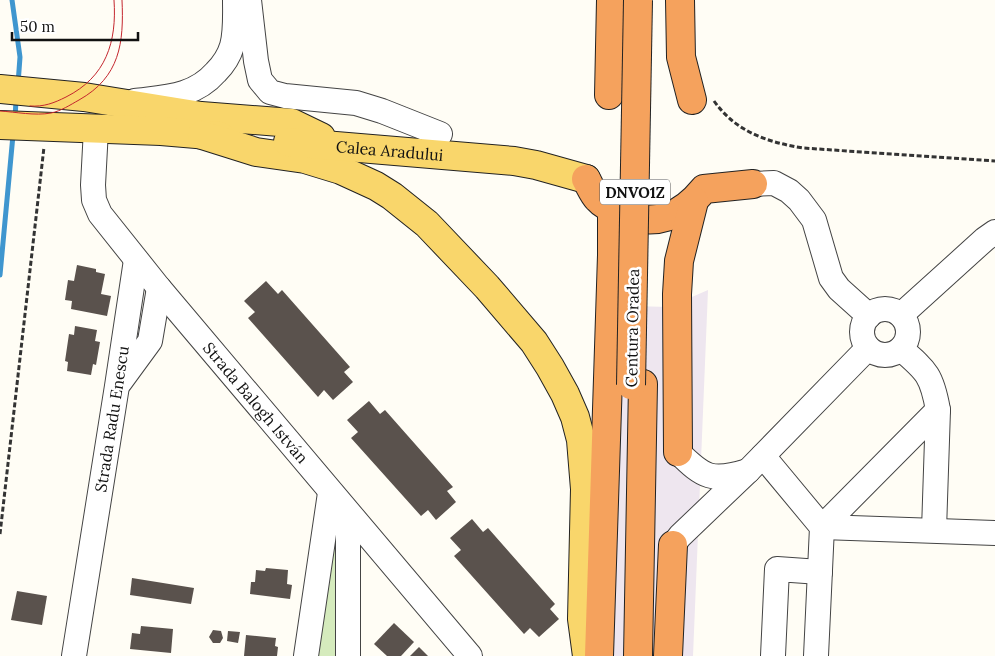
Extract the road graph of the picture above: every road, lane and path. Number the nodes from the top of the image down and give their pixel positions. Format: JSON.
{"nodes":[{"id":1,"x":235,"y":0,"type":"edge"},
{"id":2,"x":249,"y":0,"type":"edge"},
{"id":3,"x":611,"y":0,"type":"edge"},
{"id":4,"x":638,"y":0,"type":"edge"},
{"id":5,"x":649,"y":0,"type":"edge"},
{"id":6,"x":680,"y":0,"type":"edge"},
{"id":7,"x":0,"y":89,"type":"edge"},
{"id":8,"x":609,"y":95,"type":"dead end"},
{"id":9,"x":701,"y":97,"type":"joint"},
{"id":10,"x":124,"y":103,"type":"junction"},
{"id":11,"x":0,"y":125,"type":"edge"},
{"id":12,"x":96,"y":129,"type":"junction"},
{"id":13,"x":42,"y":134,"type":"junction"},
{"id":14,"x":440,"y":134,"type":"dead end"},
{"id":15,"x":202,"y":135,"type":"junction"},
{"id":16,"x":340,"y":146,"type":"junction"},
{"id":17,"x":995,"y":161,"type":"edge"},
{"id":18,"x":586,"y":179,"type":"joint"},
{"id":19,"x":753,"y":184,"type":"joint"},
{"id":20,"x":694,"y":201,"type":"junction"},
{"id":21,"x":612,"y":209,"type":"junction"},
{"id":22,"x":995,"y":232,"type":"edge"},
{"id":23,"x":136,"y":260,"type":"junction"},
{"id":24,"x":159,"y":288,"type":"junction"},
{"id":25,"x":901,"y":315,"type":"junction"},
{"id":26,"x":869,"y":316,"type":"junction"},
{"id":27,"x":868,"y":348,"type":"junction"},
{"id":28,"x":901,"y":349,"type":"junction"},
{"id":29,"x":637,"y":384,"type":"junction"},
{"id":30,"x":118,"y":386,"type":"junction"},
{"id":31,"x":938,"y":410,"type":"junction"},
{"id":32,"x":678,"y":452,"type":"joint"},
{"id":33,"x":756,"y":463,"type":"junction"},
{"id":34,"x":330,"y":493,"type":"junction"},
{"id":35,"x":348,"y":513,"type":"junction"},
{"id":36,"x":822,"y":527,"type":"junction"},
{"id":37,"x":934,"y":530,"type":"junction"},
{"id":38,"x":995,"y":533,"type":"edge"},
{"id":39,"x":0,"y":534,"type":"edge"},
{"id":40,"x":673,"y":545,"type":"joint"},
{"id":41,"x":820,"y":572,"type":"junction"},
{"id":42,"x":86,"y":579,"type":"junction"},
{"id":43,"x":74,"y":656,"type":"edge"},
{"id":44,"x":90,"y":656,"type":"edge"},
{"id":45,"x":306,"y":656,"type":"edge"},
{"id":46,"x":348,"y":656,"type":"edge"},
{"id":47,"x":470,"y":656,"type":"edge"},
{"id":48,"x":586,"y":656,"type":"edge"},
{"id":49,"x":599,"y":656,"type":"edge"},
{"id":50,"x":620,"y":656,"type":"edge"},
{"id":51,"x":638,"y":656,"type":"edge"},
{"id":52,"x":668,"y":656,"type":"edge"},
{"id":53,"x":773,"y":656,"type":"edge"},
{"id":54,"x":816,"y":656,"type":"edge"}],
"edges":[{"from":1,"to":10,"type":"street"},
{"from":2,"to":14,"type":"street"},
{"from":3,"to":8,"type":"highway"},
{"from":4,"to":29,"type":"highway","name":"Centura Oradea","number":"DNVO1Z","bridge":true},
{"from":5,"to":29,"type":"highway","name":"Centura Oradea","number":"DNVO1Z"},
{"from":6,"to":9,"type":"highway"},
{"from":7,"to":10,"type":"main road"},
{"from":9,"to":17,"type":"path"},
{"from":10,"to":16,"type":"main road"},
{"from":11,"to":13,"type":"main road","name":"Calea Aradului"},
{"from":12,"to":13,"type":"main road","name":"Calea Aradului"},
{"from":12,"to":15,"type":"main road","name":"Calea Aradului"},
{"from":12,"to":23,"type":"street","name":"Strada Balogh István"},
{"from":13,"to":39,"type":"path"},
{"from":15,"to":16,"type":"main road","name":"Calea Aradului"},
{"from":15,"to":48,"type":"main road"},
{"from":16,"to":18,"type":"main road","name":"Calea Aradului"},
{"from":18,"to":21,"type":"highway","name":"Calea Aradului"},
{"from":19,"to":20,"type":"highway","name":"Calea Aradului"},
{"from":19,"to":26,"type":"street"},
{"from":20,"to":21,"type":"highway","name":"Calea Aradului"},
{"from":20,"to":32,"type":"highway"},
{"from":21,"to":49,"type":"highway"},
{"from":22,"to":25,"type":"street"},
{"from":23,"to":24,"type":"street","name":"Strada Balogh István"},
{"from":23,"to":30,"type":"street","name":"Strada Radu Enescu"},
{"from":24,"to":30,"type":"street"},
{"from":24,"to":34,"type":"street","name":"Strada Balogh István"},
{"from":25,"to":26,"type":"street"},
{"from":25,"to":28,"type":"street"},
{"from":26,"to":27,"type":"street"},
{"from":27,"to":28,"type":"street"},
{"from":27,"to":33,"type":"street"},
{"from":28,"to":31,"type":"street"},
{"from":29,"to":50,"type":"highway","name":"Centura Oradea","number":"DNVO1Z"},
{"from":29,"to":51,"type":"highway","name":"Centura Oradea","number":"DNVO1Z"},
{"from":30,"to":42,"type":"street","name":"Strada Radu Enescu"},
{"from":31,"to":36,"type":"street"},
{"from":31,"to":37,"type":"street"},
{"from":32,"to":33,"type":"street"},
{"from":33,"to":36,"type":"street"},
{"from":33,"to":40,"type":"street"},
{"from":34,"to":35,"type":"street","name":"Strada Balogh István"},
{"from":34,"to":45,"type":"street"},
{"from":35,"to":46,"type":"street"},
{"from":35,"to":47,"type":"street","name":"Strada Balogh István"},
{"from":36,"to":37,"type":"street"},
{"from":36,"to":41,"type":"street"},
{"from":37,"to":38,"type":"street"},
{"from":40,"to":52,"type":"highway"},
{"from":41,"to":53,"type":"street"},
{"from":41,"to":54,"type":"street"},
{"from":42,"to":43,"type":"street","name":"Strada Radu Enescu"},
{"from":42,"to":44,"type":"street","name":"Strada Radu Enescu"}]}
